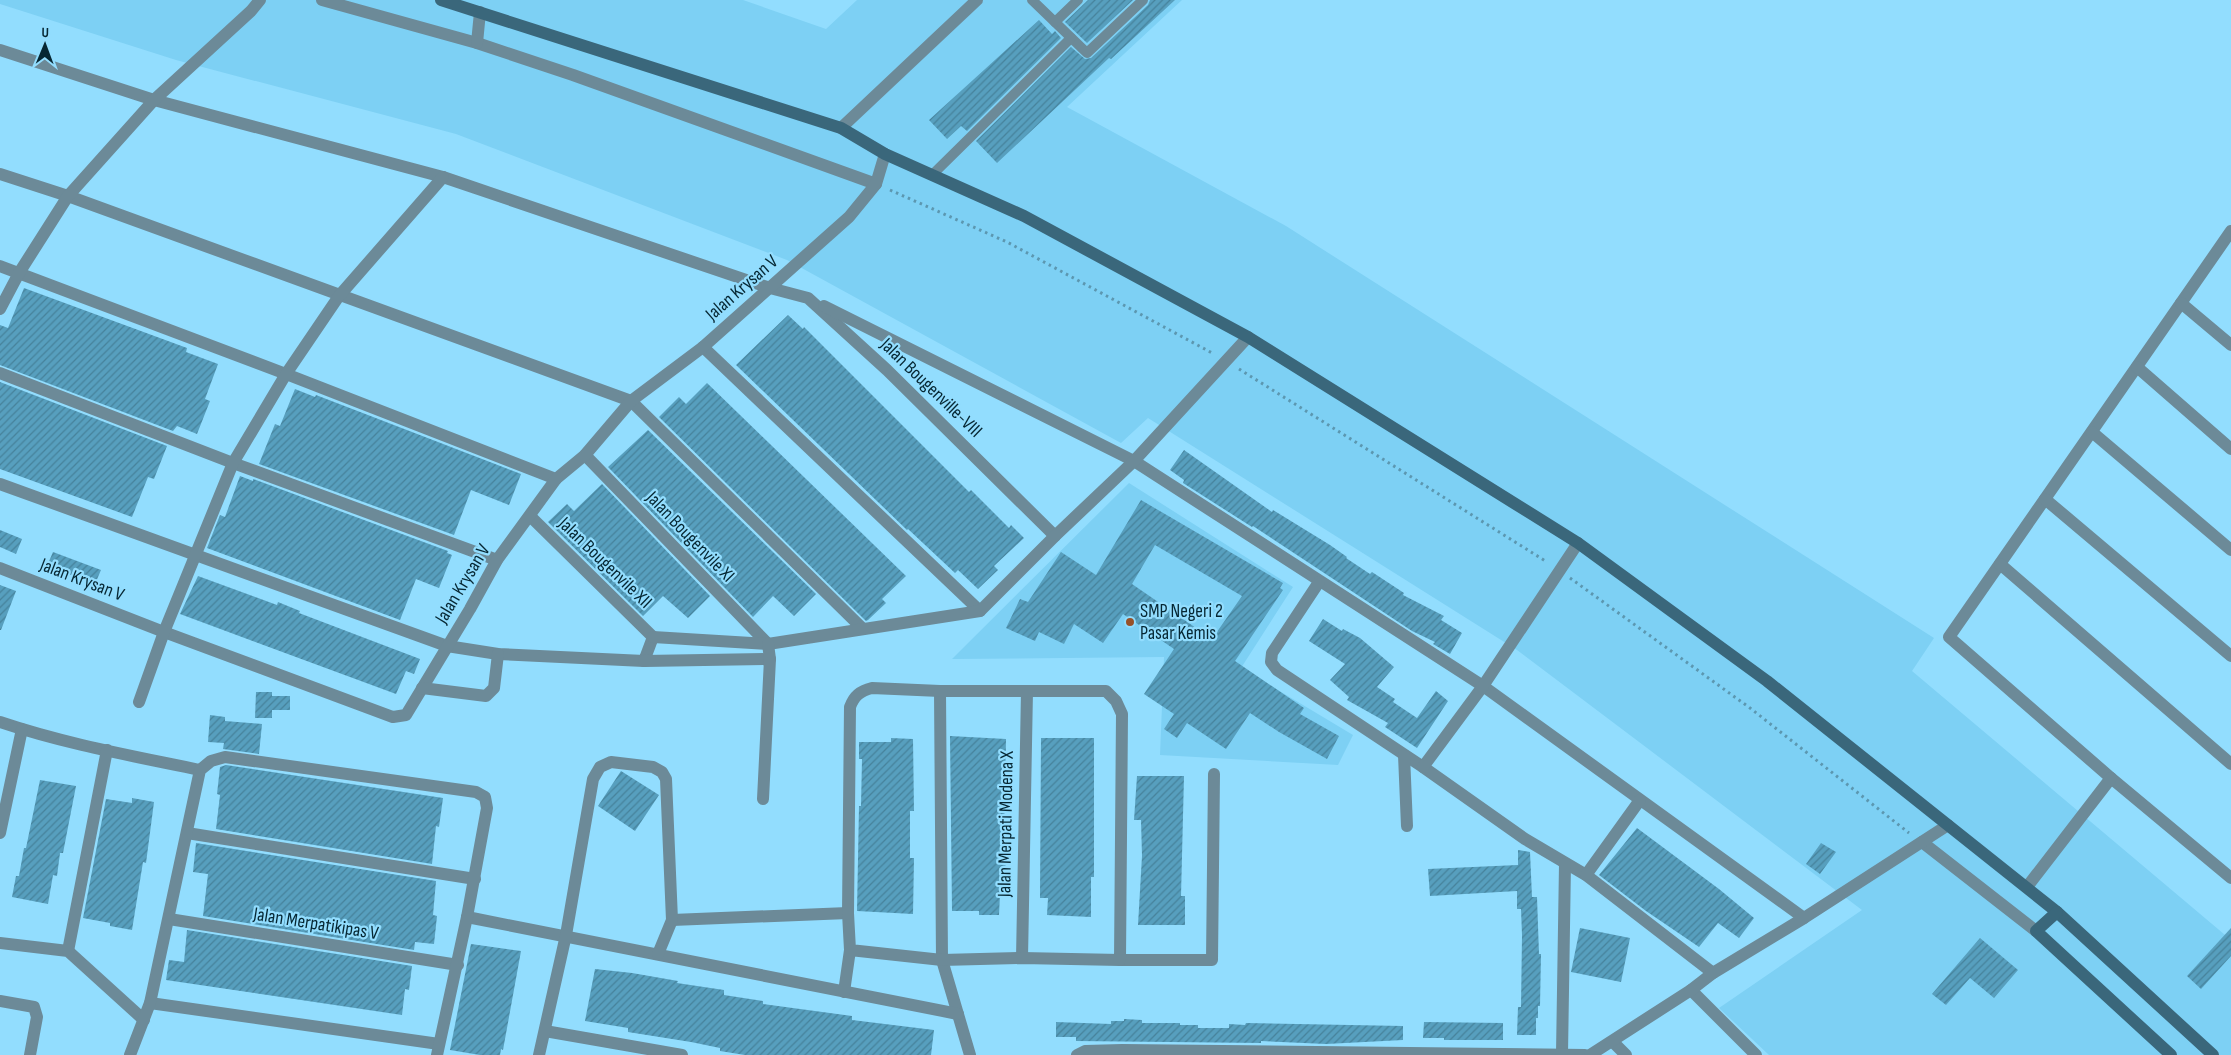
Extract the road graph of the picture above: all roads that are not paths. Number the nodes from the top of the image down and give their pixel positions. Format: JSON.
{"nodes":[{"id":1,"x":260,"y":0,"type":"edge"},
{"id":2,"x":322,"y":0,"type":"edge"},
{"id":3,"x":441,"y":0,"type":"edge"},
{"id":4,"x":977,"y":0,"type":"edge"},
{"id":5,"x":1032,"y":0,"type":"edge"},
{"id":6,"x":1078,"y":0,"type":"edge"},
{"id":7,"x":1143,"y":0,"type":"edge"},
{"id":8,"x":468,"y":4,"type":"edge"},
{"id":9,"x":480,"y":12,"type":"junction"},
{"id":10,"x":1055,"y":22,"type":"junction"},
{"id":11,"x":1071,"y":38,"type":"junction"},
{"id":12,"x":477,"y":43,"type":"junction"},
{"id":13,"x":0,"y":50,"type":"edge"},
{"id":14,"x":154,"y":100,"type":"junction"},
{"id":15,"x":841,"y":128,"type":"junction"},
{"id":16,"x":885,"y":154,"type":"junction"},
{"id":17,"x":0,"y":174,"type":"edge"},
{"id":18,"x":932,"y":175,"type":"junction"},
{"id":19,"x":443,"y":177,"type":"junction"},
{"id":20,"x":876,"y":184,"type":"junction"},
{"id":21,"x":68,"y":196,"type":"junction"},
{"id":22,"x":2229,"y":237,"type":"edge"},
{"id":23,"x":0,"y":266,"type":"edge"},
{"id":24,"x":19,"y":273,"type":"junction"},
{"id":25,"x":770,"y":288,"type":"junction"},
{"id":26,"x":339,"y":296,"type":"junction"},
{"id":27,"x":808,"y":298,"type":"junction"},
{"id":28,"x":2181,"y":303,"type":"junction"},
{"id":29,"x":0,"y":309,"type":"edge"},
{"id":30,"x":1248,"y":337,"type":"junction"},
{"id":31,"x":2231,"y":337,"type":"edge"},
{"id":32,"x":2231,"y":345,"type":"edge"},
{"id":33,"x":703,"y":347,"type":"junction"},
{"id":34,"x":2137,"y":366,"type":"junction"},
{"id":35,"x":0,"y":373,"type":"edge"},
{"id":36,"x":286,"y":374,"type":"junction"},
{"id":37,"x":631,"y":401,"type":"junction"},
{"id":38,"x":2092,"y":432,"type":"junction"},
{"id":39,"x":2231,"y":449,"type":"edge"},
{"id":40,"x":584,"y":455,"type":"junction"},
{"id":41,"x":1134,"y":461,"type":"junction"},
{"id":42,"x":233,"y":463,"type":"junction"},
{"id":43,"x":556,"y":479,"type":"junction"},
{"id":44,"x":0,"y":484,"type":"edge"},
{"id":45,"x":2045,"y":499,"type":"junction"},
{"id":46,"x":530,"y":516,"type":"junction"},
{"id":47,"x":1054,"y":536,"type":"junction"},
{"id":48,"x":1578,"y":543,"type":"junction"},
{"id":49,"x":2231,"y":550,"type":"edge"},
{"id":50,"x":195,"y":556,"type":"junction"},
{"id":51,"x":497,"y":560,"type":"junction"},
{"id":52,"x":2000,"y":564,"type":"junction"},
{"id":53,"x":0,"y":568,"type":"edge"},
{"id":54,"x":1320,"y":582,"type":"junction"},
{"id":55,"x":980,"y":611,"type":"junction"},
{"id":56,"x":863,"y":629,"type":"junction"},
{"id":57,"x":164,"y":632,"type":"junction"},
{"id":58,"x":654,"y":637,"type":"junction"},
{"id":59,"x":768,"y":644,"type":"junction"},
{"id":60,"x":447,"y":646,"type":"junction"},
{"id":61,"x":498,"y":654,"type":"junction"},
{"id":62,"x":2231,"y":656,"type":"edge"},
{"id":63,"x":770,"y":659,"type":"junction"},
{"id":64,"x":644,"y":661,"type":"junction"},
{"id":65,"x":1483,"y":686,"type":"junction"},
{"id":66,"x":422,"y":688,"type":"junction"},
{"id":67,"x":940,"y":691,"type":"junction"},
{"id":68,"x":1027,"y":691,"type":"junction"},
{"id":69,"x":139,"y":702,"type":"dead end"},
{"id":70,"x":0,"y":722,"type":"edge"},
{"id":71,"x":22,"y":729,"type":"junction"},
{"id":72,"x":107,"y":750,"type":"junction"},
{"id":73,"x":1404,"y":755,"type":"junction"},
{"id":74,"x":2231,"y":764,"type":"edge"},
{"id":75,"x":1422,"y":767,"type":"junction"},
{"id":76,"x":200,"y":770,"type":"junction"},
{"id":77,"x":1214,"y":774,"type":"dead end"},
{"id":78,"x":2111,"y":778,"type":"junction"},
{"id":79,"x":763,"y":799,"type":"dead end"},
{"id":80,"x":1640,"y":800,"type":"junction"},
{"id":81,"x":1948,"y":825,"type":"junction"},
{"id":82,"x":1407,"y":826,"type":"dead end"},
{"id":83,"x":187,"y":833,"type":"junction"},
{"id":84,"x":0,"y":834,"type":"edge"},
{"id":85,"x":1922,"y":842,"type":"junction"},
{"id":86,"x":1566,"y":864,"type":"junction"},
{"id":87,"x":1586,"y":875,"type":"junction"},
{"id":88,"x":2231,"y":878,"type":"edge"},
{"id":89,"x":475,"y":879,"type":"junction"},
{"id":90,"x":2027,"y":887,"type":"junction"},
{"id":91,"x":2058,"y":912,"type":"junction"},
{"id":92,"x":848,"y":913,"type":"junction"},
{"id":93,"x":467,"y":917,"type":"junction"},
{"id":94,"x":1804,"y":918,"type":"junction"},
{"id":95,"x":169,"y":919,"type":"junction"},
{"id":96,"x":672,"y":920,"type":"junction"},
{"id":97,"x":2036,"y":931,"type":"junction"},
{"id":98,"x":566,"y":935,"type":"junction"},
{"id":99,"x":0,"y":943,"type":"edge"},
{"id":100,"x":850,"y":950,"type":"junction"},
{"id":101,"x":68,"y":951,"type":"junction"},
{"id":102,"x":658,"y":954,"type":"junction"},
{"id":103,"x":1022,"y":958,"type":"junction"},
{"id":104,"x":942,"y":960,"type":"junction"},
{"id":105,"x":1120,"y":960,"type":"junction"},
{"id":106,"x":458,"y":966,"type":"junction"},
{"id":107,"x":1714,"y":973,"type":"junction"},
{"id":108,"x":1691,"y":990,"type":"junction"},
{"id":109,"x":844,"y":992,"type":"junction"},
{"id":110,"x":0,"y":1001,"type":"edge"},
{"id":111,"x":150,"y":1004,"type":"junction"},
{"id":112,"x":958,"y":1014,"type":"junction"},
{"id":113,"x":144,"y":1020,"type":"junction"},
{"id":114,"x":545,"y":1031,"type":"junction"},
{"id":115,"x":1613,"y":1042,"type":"junction"},
{"id":116,"x":438,"y":1049,"type":"edge"},
{"id":117,"x":650,"y":1052,"type":"edge"},
{"id":118,"x":1125,"y":1053,"type":"edge"},
{"id":119,"x":1222,"y":1053,"type":"edge"},
{"id":120,"x":1335,"y":1054,"type":"edge"},
{"id":121,"x":1468,"y":1054,"type":"edge"},
{"id":122,"x":1562,"y":1054,"type":"edge"},
{"id":123,"x":30,"y":1055,"type":"edge"},
{"id":124,"x":130,"y":1055,"type":"edge"},
{"id":125,"x":539,"y":1055,"type":"edge"},
{"id":126,"x":682,"y":1055,"type":"edge"},
{"id":127,"x":970,"y":1055,"type":"edge"},
{"id":128,"x":1077,"y":1055,"type":"edge"},
{"id":129,"x":1585,"y":1055,"type":"edge"},
{"id":130,"x":1590,"y":1055,"type":"edge"},
{"id":131,"x":1626,"y":1055,"type":"edge"},
{"id":132,"x":1756,"y":1055,"type":"edge"},
{"id":133,"x":2171,"y":1055,"type":"edge"},
{"id":134,"x":2213,"y":1055,"type":"edge"}],
"edges":[{"from":1,"to":14,"type":"street"},
{"from":2,"to":12,"type":"street"},
{"from":3,"to":8,"type":"street"},
{"from":4,"to":15,"type":"street"},
{"from":5,"to":10,"type":"lane"},
{"from":6,"to":10,"type":"lane"},
{"from":7,"to":11,"type":"lane"},
{"from":8,"to":9,"type":"street"},
{"from":9,"to":12,"type":"street"},
{"from":9,"to":15,"type":"street"},
{"from":10,"to":11,"type":"lane"},
{"from":11,"to":18,"type":"lane"},
{"from":12,"to":20,"type":"street"},
{"from":13,"to":14,"type":"street","name":"Jalan Bougenville-VIII"},
{"from":14,"to":19,"type":"street","name":"Jalan Bougenville-VIII"},
{"from":14,"to":21,"type":"street"},
{"from":15,"to":16,"type":"street"},
{"from":16,"to":18,"type":"street"},
{"from":16,"to":20,"type":"street"},
{"from":17,"to":21,"type":"street"},
{"from":18,"to":30,"type":"street"},
{"from":19,"to":25,"type":"street","name":"Jalan Bougenville-VIII"},
{"from":19,"to":26,"type":"street"},
{"from":20,"to":25,"type":"street","name":"Jalan Krysan V"},
{"from":21,"to":24,"type":"street"},
{"from":21,"to":26,"type":"street"},
{"from":22,"to":28,"type":"street"},
{"from":23,"to":24,"type":"street"},
{"from":24,"to":29,"type":"street"},
{"from":24,"to":36,"type":"street"},
{"from":25,"to":27,"type":"street","name":"Jalan Bougenville-VIII"},
{"from":25,"to":33,"type":"street","name":"Jalan Krysan V"},
{"from":26,"to":36,"type":"street"},
{"from":26,"to":37,"type":"street"},
{"from":27,"to":41,"type":"street"},
{"from":27,"to":47,"type":"street","name":"Jalan Bougenville-VIII"},
{"from":28,"to":31,"type":"street"},
{"from":28,"to":32,"type":"street"},
{"from":28,"to":34,"type":"street"},
{"from":30,"to":41,"type":"street"},
{"from":30,"to":48,"type":"street"},
{"from":33,"to":37,"type":"street","name":"Jalan Krysan V"},
{"from":33,"to":55,"type":"street"},
{"from":34,"to":38,"type":"street"},
{"from":34,"to":39,"type":"street"},
{"from":35,"to":42,"type":"street"},
{"from":36,"to":42,"type":"street"},
{"from":36,"to":43,"type":"street"},
{"from":37,"to":40,"type":"street","name":"Jalan Krysan V"},
{"from":37,"to":56,"type":"street"},
{"from":38,"to":45,"type":"street"},
{"from":38,"to":49,"type":"street"},
{"from":40,"to":43,"type":"street","name":"Jalan Krysan V"},
{"from":40,"to":59,"type":"street","name":"Jalan Bougenvile XI"},
{"from":41,"to":47,"type":"street"},
{"from":41,"to":54,"type":"street"},
{"from":42,"to":50,"type":"street"},
{"from":42,"to":51,"type":"street"},
{"from":43,"to":46,"type":"street","name":"Jalan Krysan V"},
{"from":44,"to":50,"type":"street"},
{"from":45,"to":52,"type":"street"},
{"from":45,"to":62,"type":"street"},
{"from":46,"to":51,"type":"street","name":"Jalan Krysan V"},
{"from":46,"to":58,"type":"street","name":"Jalan Bougenvile XII"},
{"from":47,"to":55,"type":"street"},
{"from":48,"to":65,"type":"street"},
{"from":48,"to":81,"type":"street"},
{"from":50,"to":57,"type":"street"},
{"from":50,"to":60,"type":"street"},
{"from":51,"to":60,"type":"street","name":"Jalan Krysan V"},
{"from":52,"to":74,"type":"street"},
{"from":52,"to":78,"type":"street"},
{"from":53,"to":57,"type":"street","name":"Jalan Krysan V"},
{"from":54,"to":65,"type":"street"},
{"from":54,"to":73,"type":"street"},
{"from":55,"to":56,"type":"street"},
{"from":56,"to":59,"type":"street"},
{"from":57,"to":66,"type":"street","name":"Jalan Krysan V"},
{"from":57,"to":69,"type":"street"},
{"from":58,"to":59,"type":"street"},
{"from":58,"to":64,"type":"street"},
{"from":59,"to":63,"type":"street"},
{"from":60,"to":61,"type":"street"},
{"from":60,"to":66,"type":"street","name":"Jalan Krysan V"},
{"from":61,"to":64,"type":"street"},
{"from":61,"to":66,"type":"street"},
{"from":63,"to":64,"type":"street"},
{"from":63,"to":79,"type":"street"},
{"from":65,"to":75,"type":"street"},
{"from":65,"to":80,"type":"street"},
{"from":67,"to":68,"type":"street"},
{"from":67,"to":92,"type":"street"},
{"from":67,"to":104,"type":"street"},
{"from":68,"to":103,"type":"street","name":"Jalan Merpati Modena X"},
{"from":68,"to":105,"type":"street"},
{"from":70,"to":71,"type":"street"},
{"from":71,"to":72,"type":"street"},
{"from":71,"to":84,"type":"street"},
{"from":72,"to":76,"type":"street"},
{"from":72,"to":101,"type":"street"},
{"from":73,"to":75,"type":"street"},
{"from":73,"to":82,"type":"street"},
{"from":75,"to":86,"type":"street"},
{"from":76,"to":83,"type":"street"},
{"from":76,"to":89,"type":"street"},
{"from":77,"to":105,"type":"street"},
{"from":78,"to":88,"type":"street"},
{"from":78,"to":90,"type":"street"},
{"from":80,"to":87,"type":"street"},
{"from":80,"to":94,"type":"street"},
{"from":81,"to":85,"type":"street"},
{"from":81,"to":90,"type":"street"},
{"from":83,"to":89,"type":"street"},
{"from":83,"to":95,"type":"street"},
{"from":85,"to":94,"type":"street"},
{"from":85,"to":97,"type":"street"},
{"from":86,"to":87,"type":"street"},
{"from":86,"to":122,"type":"street"},
{"from":87,"to":107,"type":"street"},
{"from":89,"to":93,"type":"street"},
{"from":90,"to":91,"type":"street"},
{"from":91,"to":97,"type":"street"},
{"from":91,"to":134,"type":"street"},
{"from":92,"to":96,"type":"street"},
{"from":92,"to":100,"type":"street"},
{"from":93,"to":98,"type":"street"},
{"from":93,"to":106,"type":"street"},
{"from":94,"to":107,"type":"street"},
{"from":95,"to":106,"type":"street","name":"Jalan Merpatikipas V"},
{"from":95,"to":111,"type":"street"},
{"from":96,"to":98,"type":"street"},
{"from":96,"to":102,"type":"street"},
{"from":97,"to":133,"type":"street"},
{"from":98,"to":102,"type":"street"},
{"from":98,"to":114,"type":"street"},
{"from":99,"to":101,"type":"street"},
{"from":100,"to":104,"type":"street"},
{"from":100,"to":109,"type":"street"},
{"from":101,"to":113,"type":"street"},
{"from":102,"to":109,"type":"street"},
{"from":103,"to":104,"type":"street"},
{"from":103,"to":105,"type":"street"},
{"from":104,"to":112,"type":"street"},
{"from":106,"to":116,"type":"street"},
{"from":107,"to":108,"type":"street"},
{"from":108,"to":115,"type":"street"},
{"from":108,"to":132,"type":"street"},
{"from":109,"to":112,"type":"street"},
{"from":110,"to":123,"type":"street"},
{"from":111,"to":113,"type":"street"},
{"from":111,"to":116,"type":"street"},
{"from":112,"to":127,"type":"street"},
{"from":113,"to":124,"type":"street"},
{"from":114,"to":117,"type":"street"},
{"from":114,"to":125,"type":"street"},
{"from":115,"to":130,"type":"street"},
{"from":115,"to":131,"type":"street"},
{"from":117,"to":126,"type":"street"},
{"from":118,"to":119,"type":"street"},
{"from":118,"to":128,"type":"street"},
{"from":119,"to":120,"type":"street"},
{"from":120,"to":121,"type":"street"},
{"from":121,"to":122,"type":"street"},
{"from":122,"to":129,"type":"street"}]}
